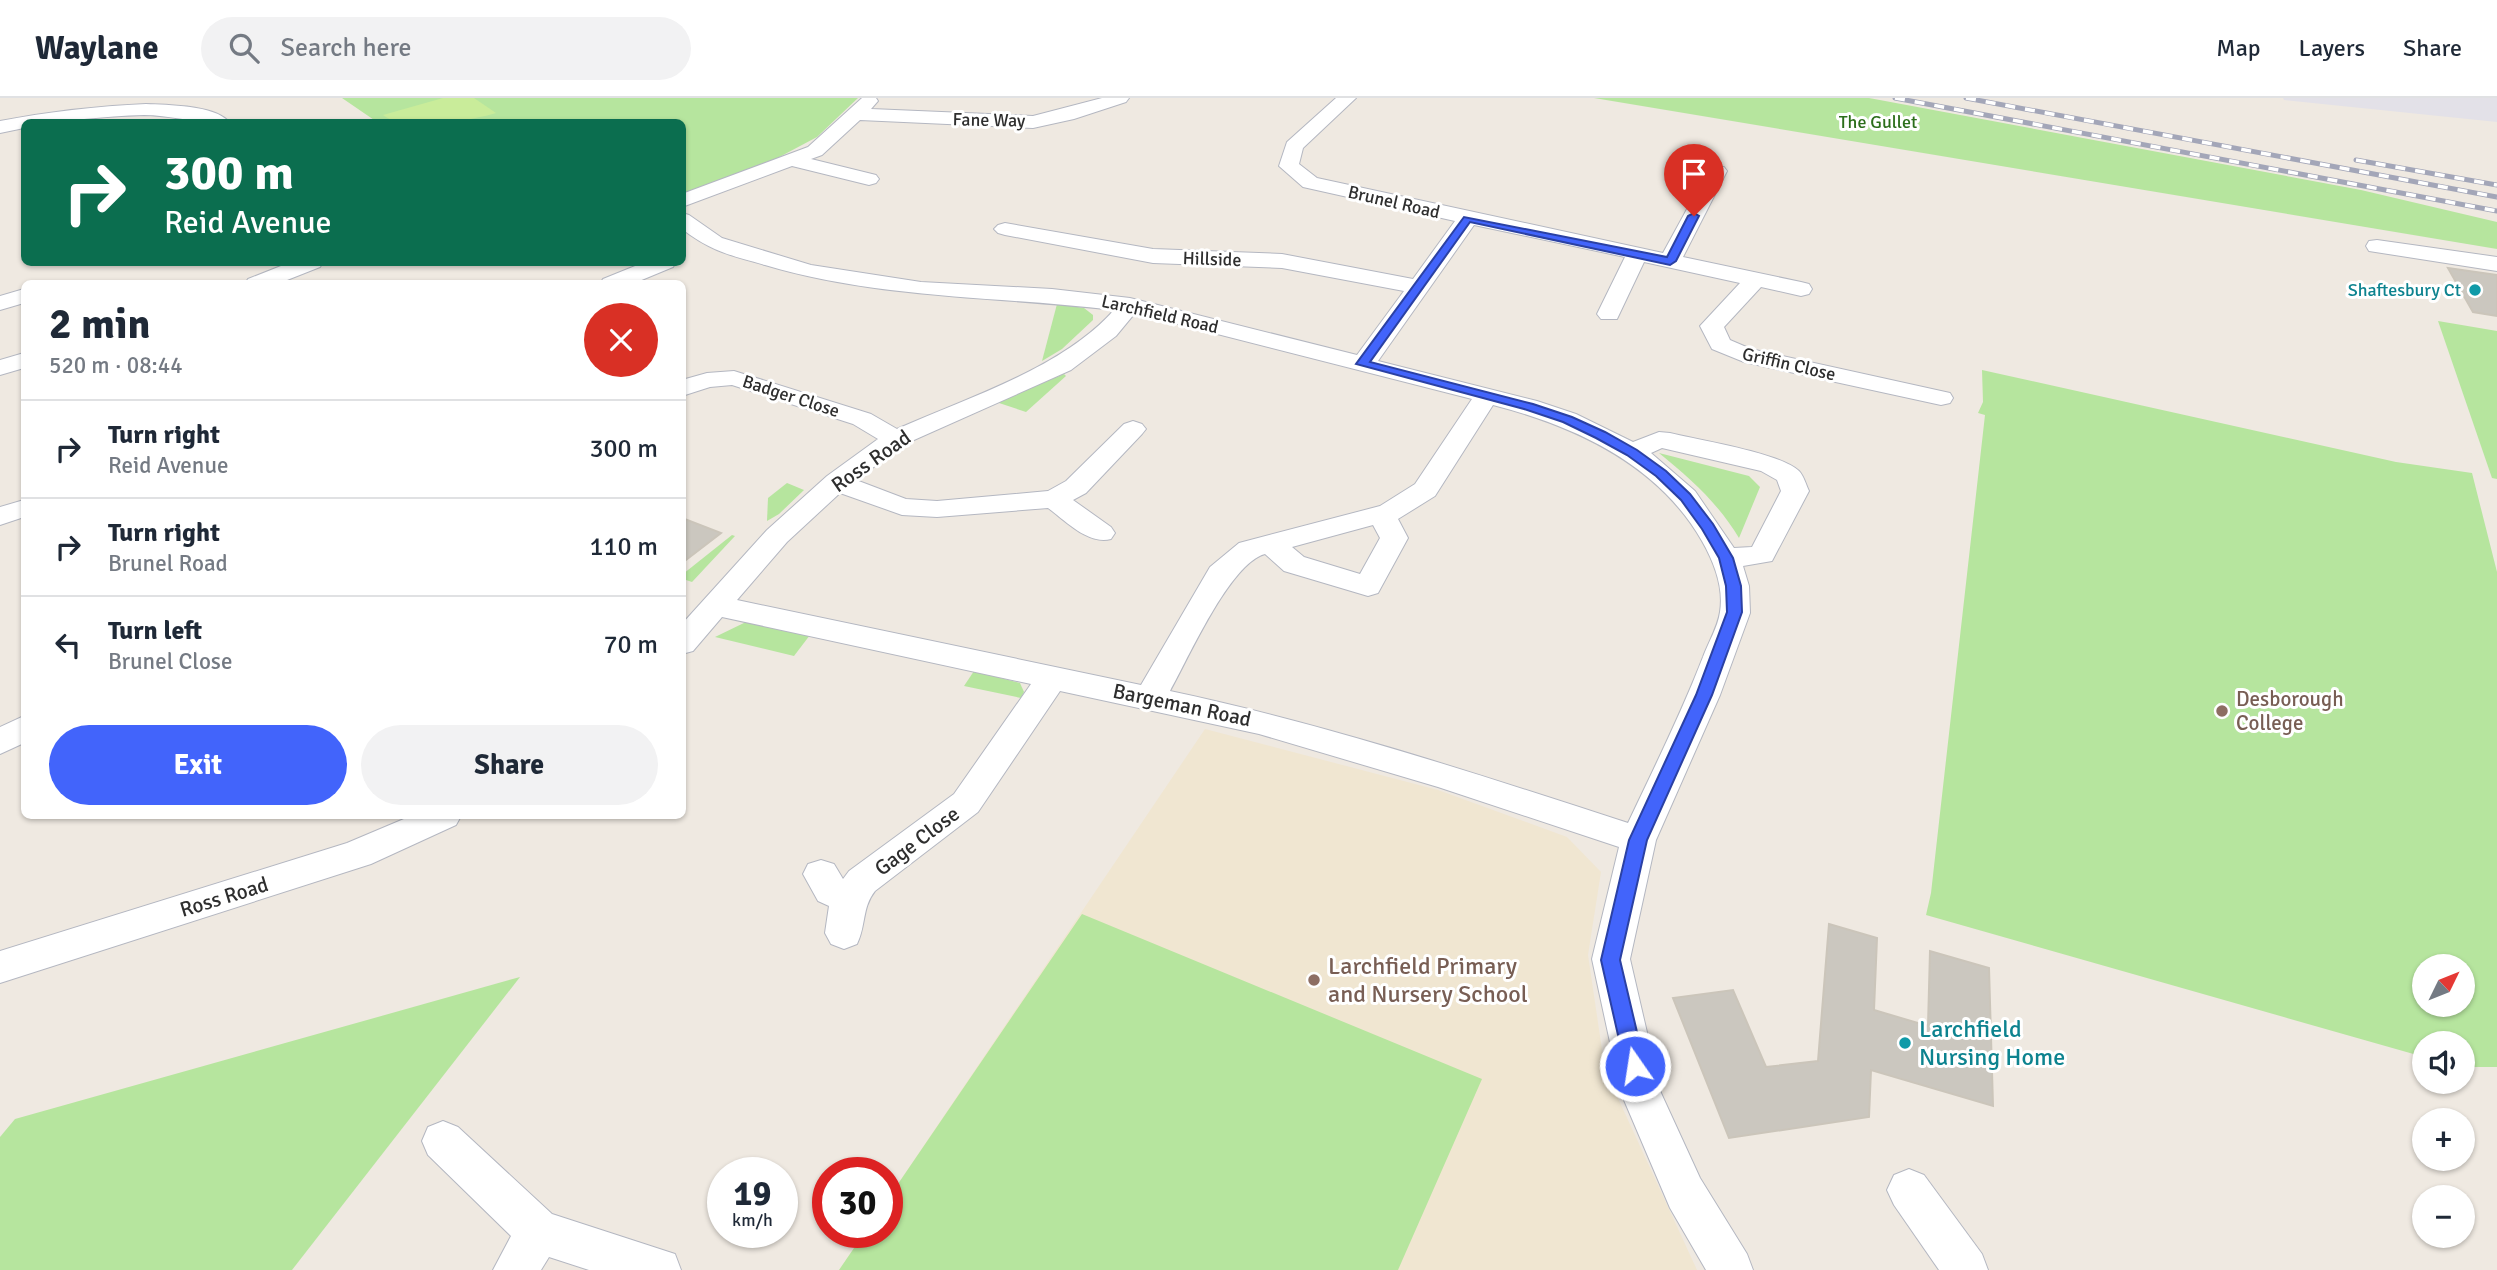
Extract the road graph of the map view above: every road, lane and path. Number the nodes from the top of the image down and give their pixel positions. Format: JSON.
{"nodes":[{"id":1,"x":872,"y":98,"type":"edge"},
{"id":2,"x":1120,"y":98,"type":"edge"},
{"id":3,"x":1347,"y":98,"type":"edge"},
{"id":4,"x":158,"y":100,"type":"edge"},
{"id":5,"x":855,"y":114,"type":"junction"},
{"id":6,"x":38,"y":119,"type":"edge"},
{"id":7,"x":216,"y":119,"type":"edge"},
{"id":8,"x":21,"y":123,"type":"edge"},
{"id":9,"x":0,"y":127,"type":"edge"},
{"id":10,"x":794,"y":161,"type":"junction"},
{"id":11,"x":1717,"y":171,"type":"dead end"},
{"id":12,"x":870,"y":178,"type":"dead end"},
{"id":13,"x":686,"y":200,"type":"edge"},
{"id":14,"x":1467,"y":219,"type":"junction"},
{"id":15,"x":686,"y":224,"type":"edge"},
{"id":16,"x":1004,"y":229,"type":"dead end"},
{"id":17,"x":2377,"y":246,"type":"dead end"},
{"id":18,"x":1637,"y":254,"type":"junction"},
{"id":19,"x":1670,"y":261,"type":"junction"},
{"id":20,"x":2497,"y":264,"type":"edge"},
{"id":21,"x":302,"y":266,"type":"edge"},
{"id":22,"x":655,"y":266,"type":"edge"},
{"id":23,"x":266,"y":280,"type":"edge"},
{"id":24,"x":621,"y":280,"type":"edge"},
{"id":25,"x":1755,"y":280,"type":"junction"},
{"id":26,"x":1419,"y":287,"type":"junction"},
{"id":27,"x":1801,"y":289,"type":"dead end"},
{"id":28,"x":21,"y":297,"type":"edge"},
{"id":29,"x":0,"y":303,"type":"edge"},
{"id":30,"x":1130,"y":305,"type":"junction"},
{"id":31,"x":1609,"y":314,"type":"dead end"},
{"id":32,"x":21,"y":361,"type":"edge"},
{"id":33,"x":1363,"y":364,"type":"junction"},
{"id":34,"x":0,"y":368,"type":"edge"},
{"id":35,"x":686,"y":388,"type":"edge"},
{"id":36,"x":1487,"y":395,"type":"junction"},
{"id":37,"x":1941,"y":398,"type":"dead end"},
{"id":38,"x":896,"y":439,"type":"junction"},
{"id":39,"x":1129,"y":444,"type":"dead end"},
{"id":40,"x":1632,"y":452,"type":"junction"},
{"id":41,"x":836,"y":482,"type":"junction"},
{"id":42,"x":1054,"y":499,"type":"junction"},
{"id":43,"x":21,"y":509,"type":"edge"},
{"id":44,"x":1382,"y":515,"type":"junction"},
{"id":45,"x":0,"y":516,"type":"edge"},
{"id":46,"x":1101,"y":533,"type":"dead end"},
{"id":47,"x":1270,"y":543,"type":"junction"},
{"id":48,"x":1726,"y":558,"type":"junction"},
{"id":49,"x":717,"y":606,"type":"junction"},
{"id":50,"x":686,"y":640,"type":"edge"},
{"id":51,"x":1053,"y":677,"type":"junction"},
{"id":52,"x":1150,"y":698,"type":"junction"},
{"id":53,"x":21,"y":730,"type":"edge"},
{"id":54,"x":0,"y":742,"type":"edge"},
{"id":55,"x":437,"y":819,"type":"edge"},
{"id":56,"x":1638,"y":840,"type":"junction"},
{"id":57,"x":821,"y":874,"type":"dead end"},
{"id":58,"x":0,"y":967,"type":"edge"},
{"id":59,"x":443,"y":1141,"type":"dead end"},
{"id":60,"x":1909,"y":1190,"type":"dead end"},
{"id":61,"x":539,"y":1232,"type":"junction"},
{"id":62,"x":515,"y":1270,"type":"edge"},
{"id":63,"x":659,"y":1270,"type":"edge"},
{"id":64,"x":1731,"y":1270,"type":"edge"},
{"id":65,"x":1966,"y":1270,"type":"edge"}],
"edges":[{"from":1,"to":5,"type":"street"},
{"from":2,"to":5,"type":"street","name":"Fane Way"},
{"from":3,"to":14,"type":"street","name":"Brunel Road"},
{"from":4,"to":6,"type":"street"},
{"from":4,"to":7,"type":"street"},
{"from":5,"to":10,"type":"street"},
{"from":8,"to":9,"type":"street"},
{"from":10,"to":12,"type":"street"},
{"from":10,"to":13,"type":"street"},
{"from":11,"to":19,"type":"street"},
{"from":14,"to":18,"type":"street","name":"Brunel Road"},
{"from":14,"to":26,"type":"street"},
{"from":15,"to":30,"type":"street","name":"Larchfield Road"},
{"from":16,"to":26,"type":"street","name":"Hillside"},
{"from":17,"to":20,"type":"street"},
{"from":18,"to":19,"type":"street","name":"Brunel Road"},
{"from":18,"to":31,"type":"street"},
{"from":19,"to":25,"type":"street","name":"Brunel Road"},
{"from":21,"to":23,"type":"street"},
{"from":22,"to":24,"type":"street"},
{"from":25,"to":27,"type":"street","name":"Brunel Road"},
{"from":25,"to":37,"type":"street","name":"Griffin Close"},
{"from":26,"to":33,"type":"street"},
{"from":28,"to":29,"type":"street"},
{"from":30,"to":33,"type":"street","name":"Larchfield Road"},
{"from":30,"to":38,"type":"street","name":"Ross Road"},
{"from":32,"to":34,"type":"street"},
{"from":33,"to":36,"type":"street","name":"Larchfield Road"},
{"from":35,"to":38,"type":"street","name":"Badger Close"},
{"from":36,"to":40,"type":"street","name":"Larchfield Road"},
{"from":36,"to":44,"type":"street"},
{"from":38,"to":41,"type":"street","name":"Ross Road"},
{"from":39,"to":42,"type":"street"},
{"from":40,"to":48,"type":"street","name":"Larchfield Road"},
{"from":40,"to":48,"type":"street"},
{"from":41,"to":42,"type":"street"},
{"from":41,"to":49,"type":"street","name":"Ross Road"},
{"from":42,"to":46,"type":"street"},
{"from":43,"to":45,"type":"street"},
{"from":44,"to":47,"type":"street"},
{"from":44,"to":47,"type":"street"},
{"from":47,"to":52,"type":"street"},
{"from":48,"to":56,"type":"street","name":"Larchfield Road"},
{"from":49,"to":50,"type":"street","name":"Ross Road"},
{"from":49,"to":51,"type":"street","name":"Bargeman Road"},
{"from":51,"to":52,"type":"street","name":"Bargeman Road"},
{"from":51,"to":57,"type":"street","name":"Gage Close"},
{"from":52,"to":56,"type":"street","name":"Bargeman Road"},
{"from":53,"to":54,"type":"street"},
{"from":55,"to":58,"type":"street","name":"Ross Road"},
{"from":56,"to":64,"type":"street","name":"Larchfield Road"},
{"from":59,"to":61,"type":"street"},
{"from":60,"to":65,"type":"street"},
{"from":61,"to":62,"type":"street"},
{"from":61,"to":63,"type":"street"}]}
